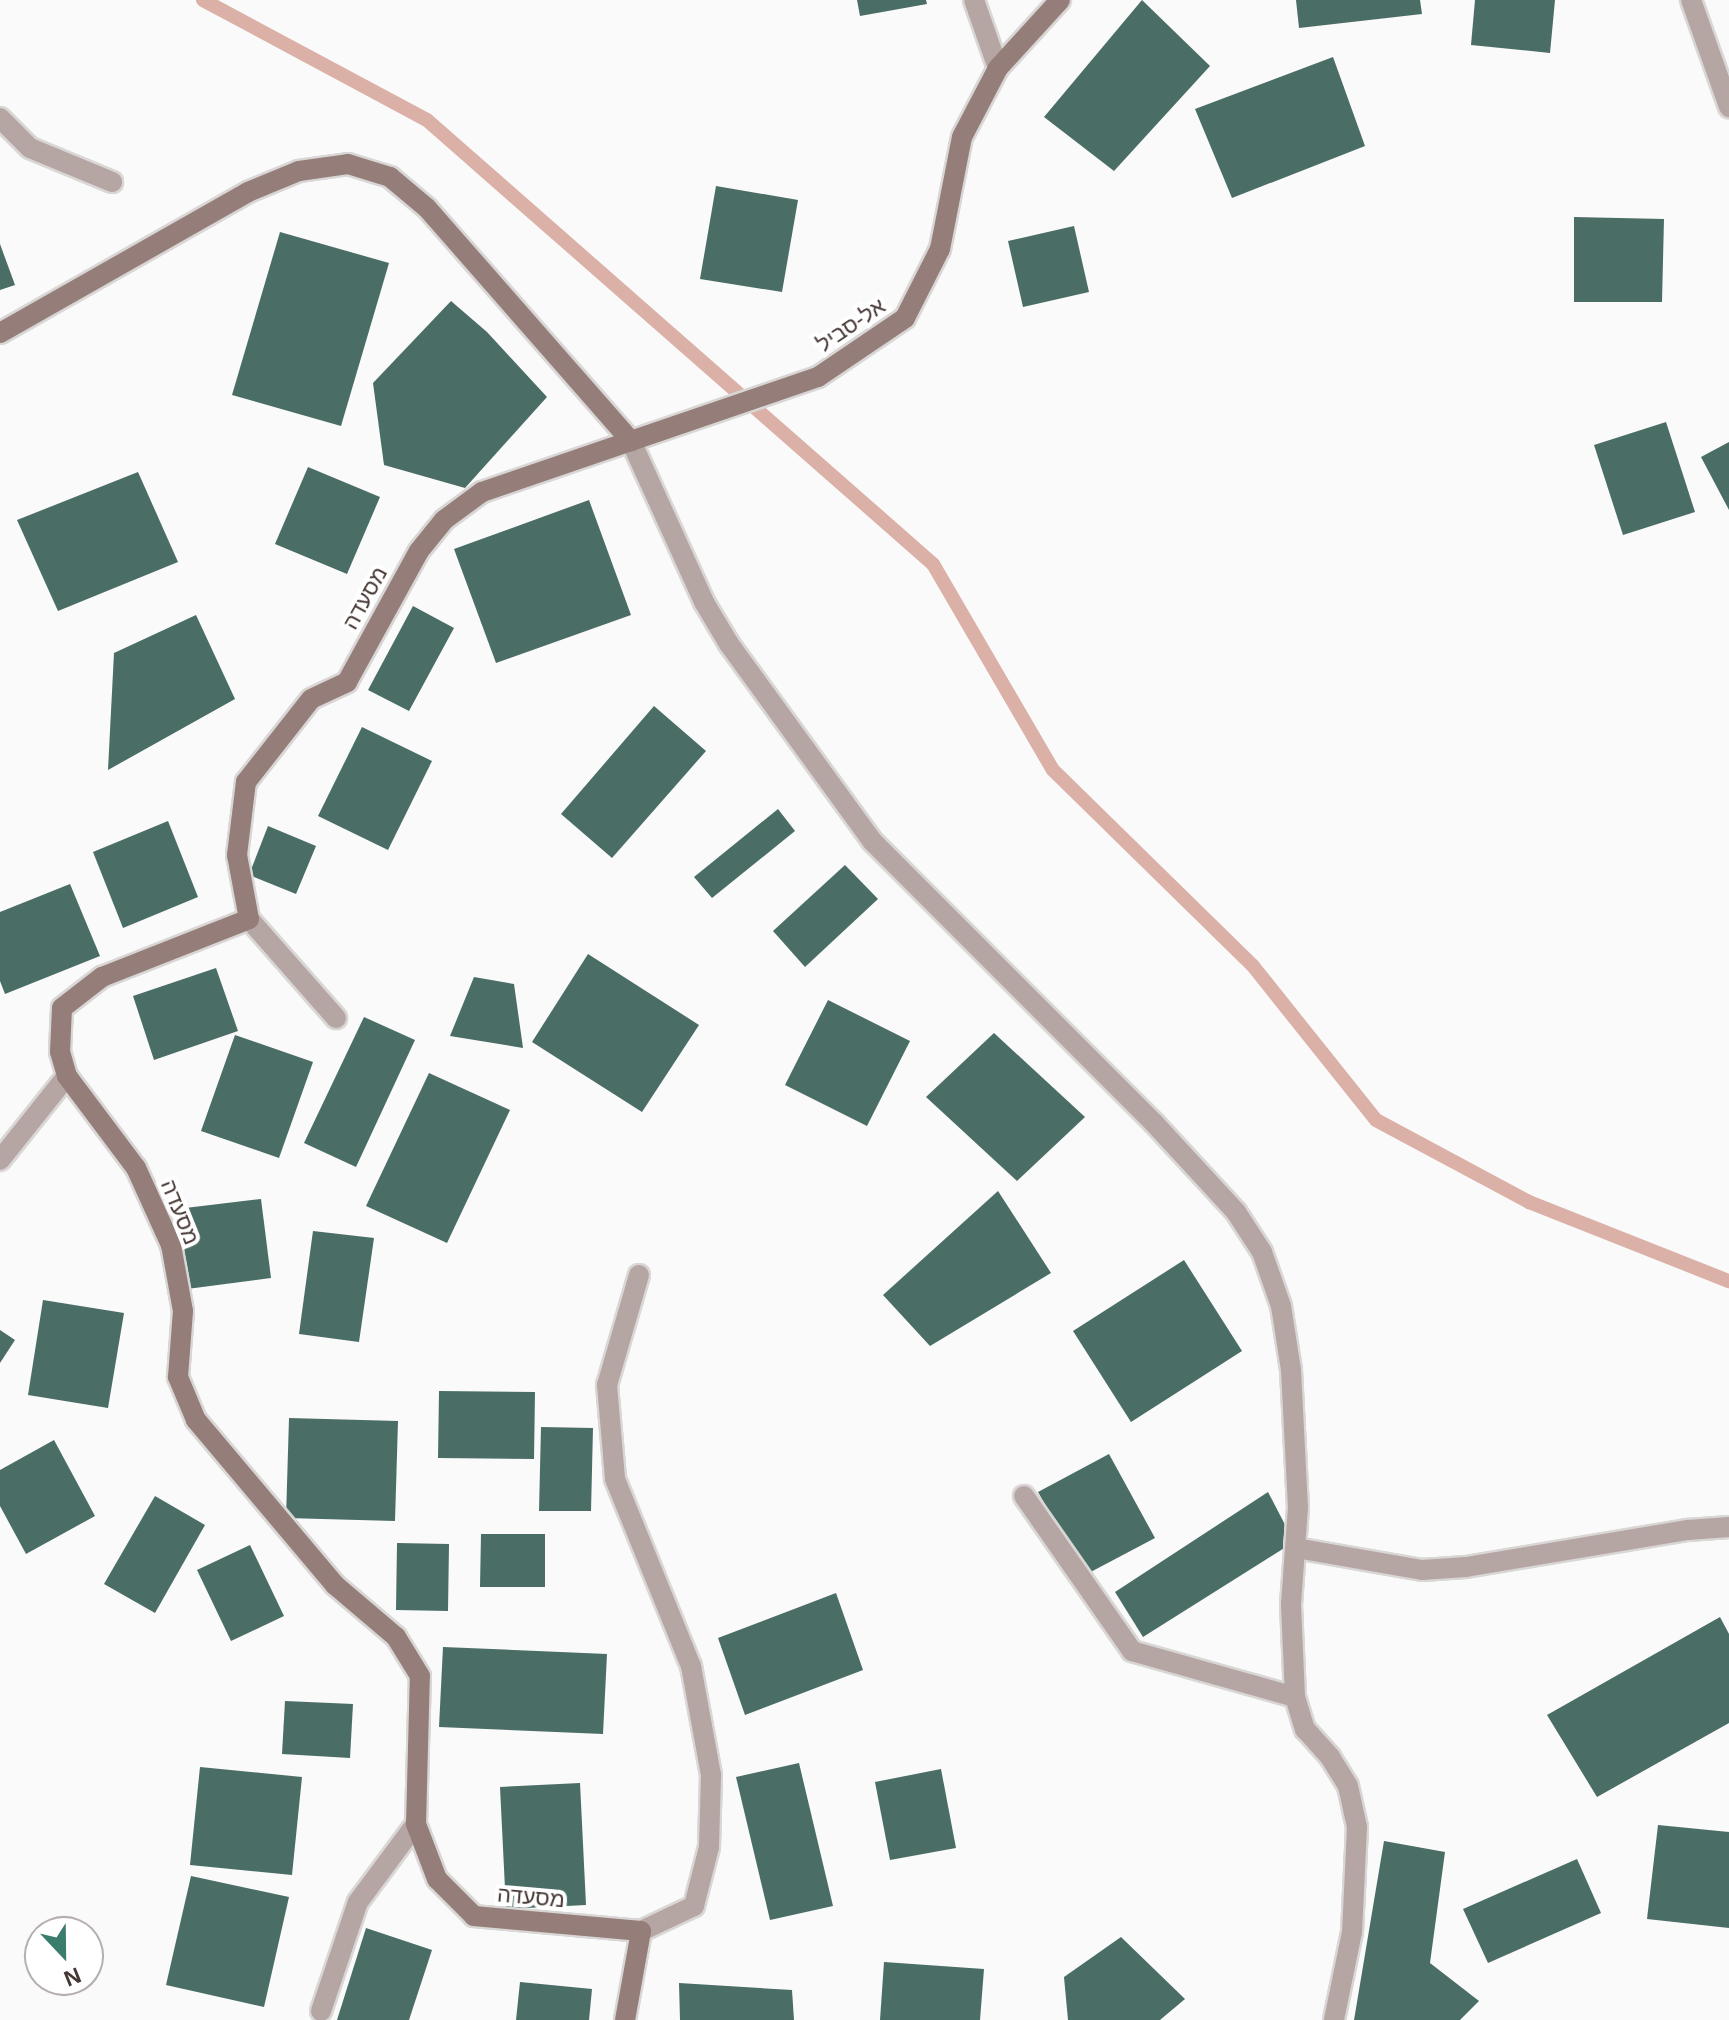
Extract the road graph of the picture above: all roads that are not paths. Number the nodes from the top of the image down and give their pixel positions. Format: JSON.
{"nodes":[{"id":1,"x":974,"y":0,"type":"edge"},
{"id":2,"x":1060,"y":0,"type":"edge"},
{"id":3,"x":1691,"y":0,"type":"edge"},
{"id":4,"x":998,"y":68,"type":"junction"},
{"id":5,"x":1729,"y":107,"type":"edge"},
{"id":6,"x":0,"y":118,"type":"edge"},
{"id":7,"x":112,"y":182,"type":"dead end"},
{"id":8,"x":0,"y":333,"type":"edge"},
{"id":9,"x":631,"y":441,"type":"junction"},
{"id":10,"x":573,"y":459,"type":"joint"},
{"id":11,"x":249,"y":919,"type":"junction"},
{"id":12,"x":336,"y":1018,"type":"dead end"},
{"id":13,"x":67,"y":1076,"type":"junction"},
{"id":14,"x":0,"y":1160,"type":"edge"},
{"id":15,"x":639,"y":1275,"type":"dead end"},
{"id":16,"x":1024,"y":1496,"type":"dead end"},
{"id":17,"x":1729,"y":1527,"type":"edge"},
{"id":18,"x":1296,"y":1548,"type":"junction"},
{"id":19,"x":1295,"y":1697,"type":"junction"},
{"id":20,"x":416,"y":1824,"type":"junction"},
{"id":21,"x":641,"y":1931,"type":"junction"},
{"id":22,"x":321,"y":2011,"type":"dead end"},
{"id":23,"x":625,"y":2020,"type":"edge"},
{"id":24,"x":1334,"y":2020,"type":"edge"}],
"edges":[{"from":1,"to":4,"type":"street"},
{"from":2,"to":4,"type":"street","name":"אל-סביל"},
{"from":3,"to":5,"type":"street"},
{"from":4,"to":9,"type":"street","name":"אל-סביל"},
{"from":6,"to":7,"type":"street"},
{"from":8,"to":9,"type":"street"},
{"from":9,"to":10,"type":"street","name":"אל-סביל"},
{"from":9,"to":18,"type":"street"},
{"from":10,"to":11,"type":"street","name":"מסעדה"},
{"from":11,"to":12,"type":"street"},
{"from":11,"to":13,"type":"street","name":"מסעדה"},
{"from":13,"to":14,"type":"street"},
{"from":13,"to":20,"type":"street","name":"מסעדה"},
{"from":15,"to":21,"type":"street"},
{"from":16,"to":19,"type":"street"},
{"from":17,"to":18,"type":"street"},
{"from":18,"to":19,"type":"street"},
{"from":19,"to":24,"type":"street"},
{"from":20,"to":21,"type":"street","name":"מסעדה"},
{"from":20,"to":22,"type":"street"},
{"from":21,"to":23,"type":"street"}]}
